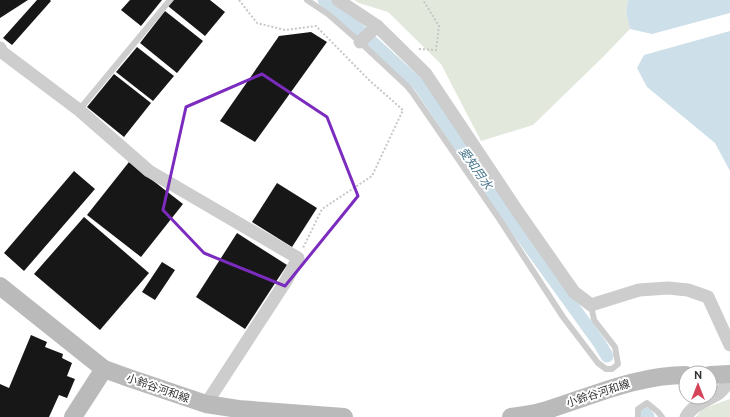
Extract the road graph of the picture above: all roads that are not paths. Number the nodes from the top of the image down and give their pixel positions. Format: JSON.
{"nodes":[{"id":1,"x":170,"y":0,"type":"edge"},
{"id":2,"x":307,"y":0,"type":"edge"},
{"id":3,"x":338,"y":0,"type":"edge"},
{"id":4,"x":375,"y":28,"type":"junction"},
{"id":5,"x":360,"y":42,"type":"junction"},
{"id":6,"x":0,"y":48,"type":"edge"},
{"id":7,"x":79,"y":110,"type":"junction"},
{"id":8,"x":0,"y":286,"type":"edge"},
{"id":9,"x":591,"y":306,"type":"junction"},
{"id":10,"x":730,"y":345,"type":"edge"},
{"id":11,"x":104,"y":369,"type":"junction"},
{"id":12,"x":730,"y":374,"type":"edge"},
{"id":13,"x":718,"y":375,"type":"edge"},
{"id":14,"x":678,"y":376,"type":"edge"},
{"id":15,"x":730,"y":381,"type":"edge"},
{"id":16,"x":206,"y":404,"type":"junction"},
{"id":17,"x":73,"y":417,"type":"edge"},
{"id":18,"x":344,"y":417,"type":"edge"},
{"id":19,"x":511,"y":417,"type":"edge"},
{"id":20,"x":638,"y":417,"type":"edge"},
{"id":21,"x":662,"y":417,"type":"edge"},
{"id":22,"x":686,"y":417,"type":"edge"}],
"edges":[{"from":1,"to":7,"type":"lane"},
{"from":2,"to":5,"type":"lane"},
{"from":3,"to":4,"type":"street"},
{"from":4,"to":5,"type":"street"},
{"from":4,"to":9,"type":"street"},
{"from":5,"to":9,"type":"lane"},
{"from":6,"to":7,"type":"street"},
{"from":7,"to":16,"type":"street"},
{"from":8,"to":11,"type":"main road","name":"小鈴谷河和線"},
{"from":9,"to":10,"type":"street"},
{"from":11,"to":16,"type":"main road","name":"小鈴谷河和線"},
{"from":11,"to":17,"type":"main road"},
{"from":12,"to":13,"type":"main road"},
{"from":14,"to":19,"type":"main road","name":"小鈴谷河和線"},
{"from":15,"to":22,"type":"street"},
{"from":16,"to":18,"type":"main road","name":"小鈴谷河和線"},
{"from":20,"to":21,"type":"lane"}]}
